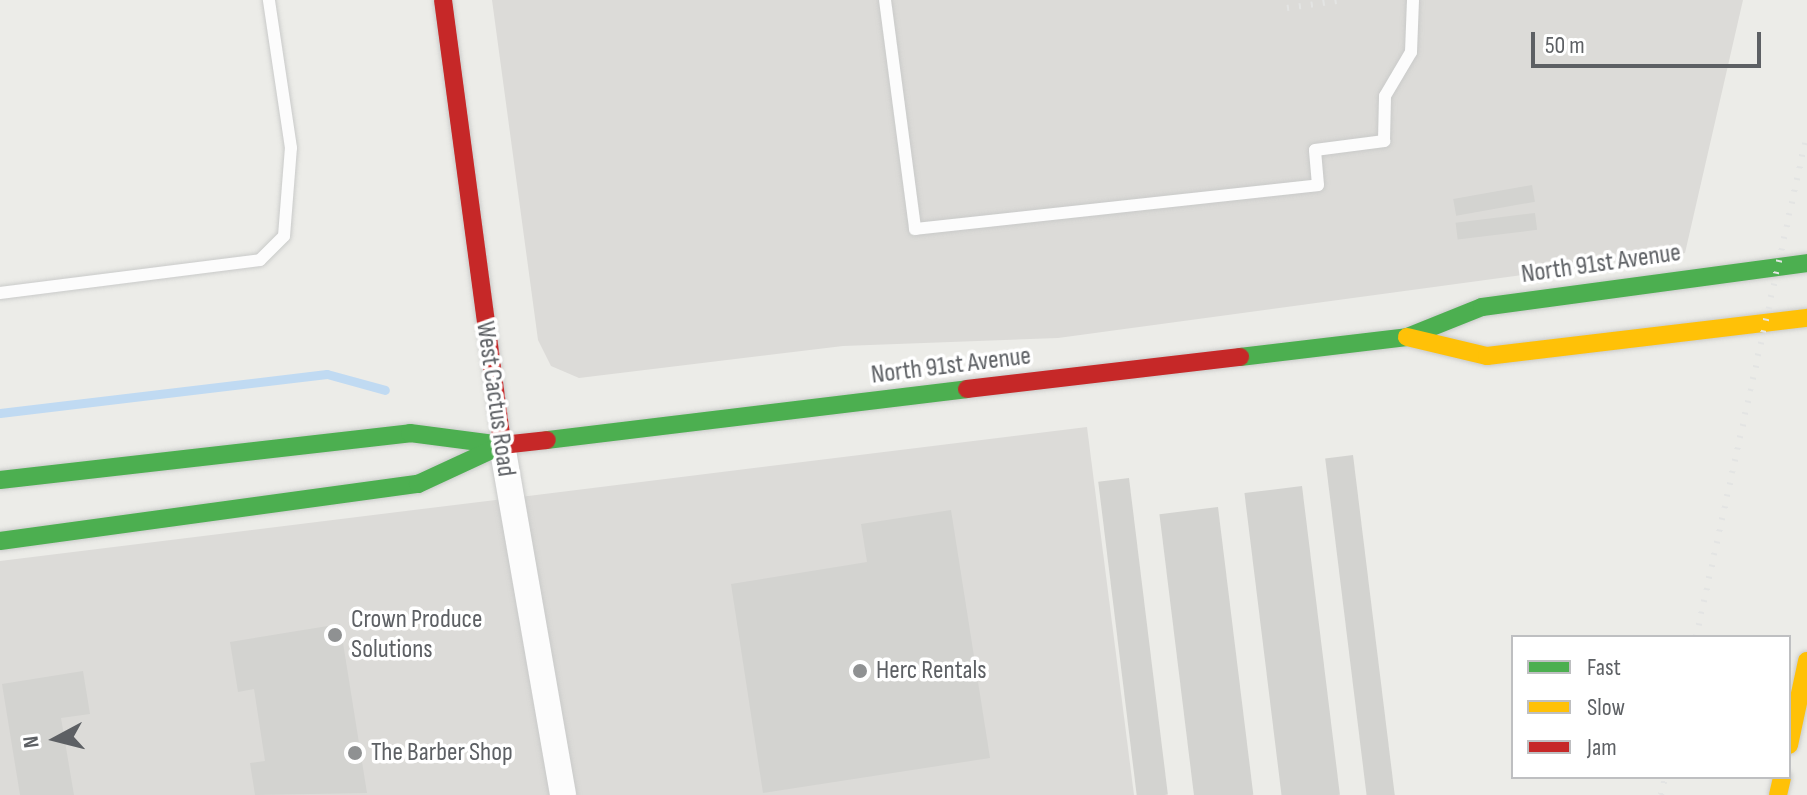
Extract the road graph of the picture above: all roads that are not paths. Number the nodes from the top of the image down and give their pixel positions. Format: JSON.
{"nodes":[{"id":1,"x":269,"y":0,"type":"edge"},
{"id":2,"x":443,"y":0,"type":"edge"},
{"id":3,"x":885,"y":0,"type":"edge"},
{"id":4,"x":1413,"y":0,"type":"edge"},
{"id":5,"x":1807,"y":263,"type":"edge"},
{"id":6,"x":0,"y":293,"type":"edge"},
{"id":7,"x":1807,"y":318,"type":"edge"},
{"id":8,"x":1407,"y":337,"type":"junction"},
{"id":9,"x":502,"y":445,"type":"junction"},
{"id":10,"x":0,"y":480,"type":"edge"},
{"id":11,"x":0,"y":541,"type":"edge"},
{"id":12,"x":1807,"y":661,"type":"edge"},
{"id":13,"x":1791,"y":736,"type":"edge"},
{"id":14,"x":563,"y":795,"type":"edge"}],
"edges":[{"from":1,"to":6,"type":"lane"},
{"from":2,"to":9,"type":"main road","name":"West Cactus Road"},
{"from":3,"to":4,"type":"lane"},
{"from":5,"to":8,"type":"main road","name":"North 91st Avenue"},
{"from":7,"to":8,"type":"main road","name":"North 91st Avenue"},
{"from":8,"to":9,"type":"main road","name":"North 91st Avenue"},
{"from":9,"to":10,"type":"main road"},
{"from":9,"to":11,"type":"main road"},
{"from":9,"to":14,"type":"street","name":"West Cactus Road"},
{"from":12,"to":13,"type":"main road"}]}
